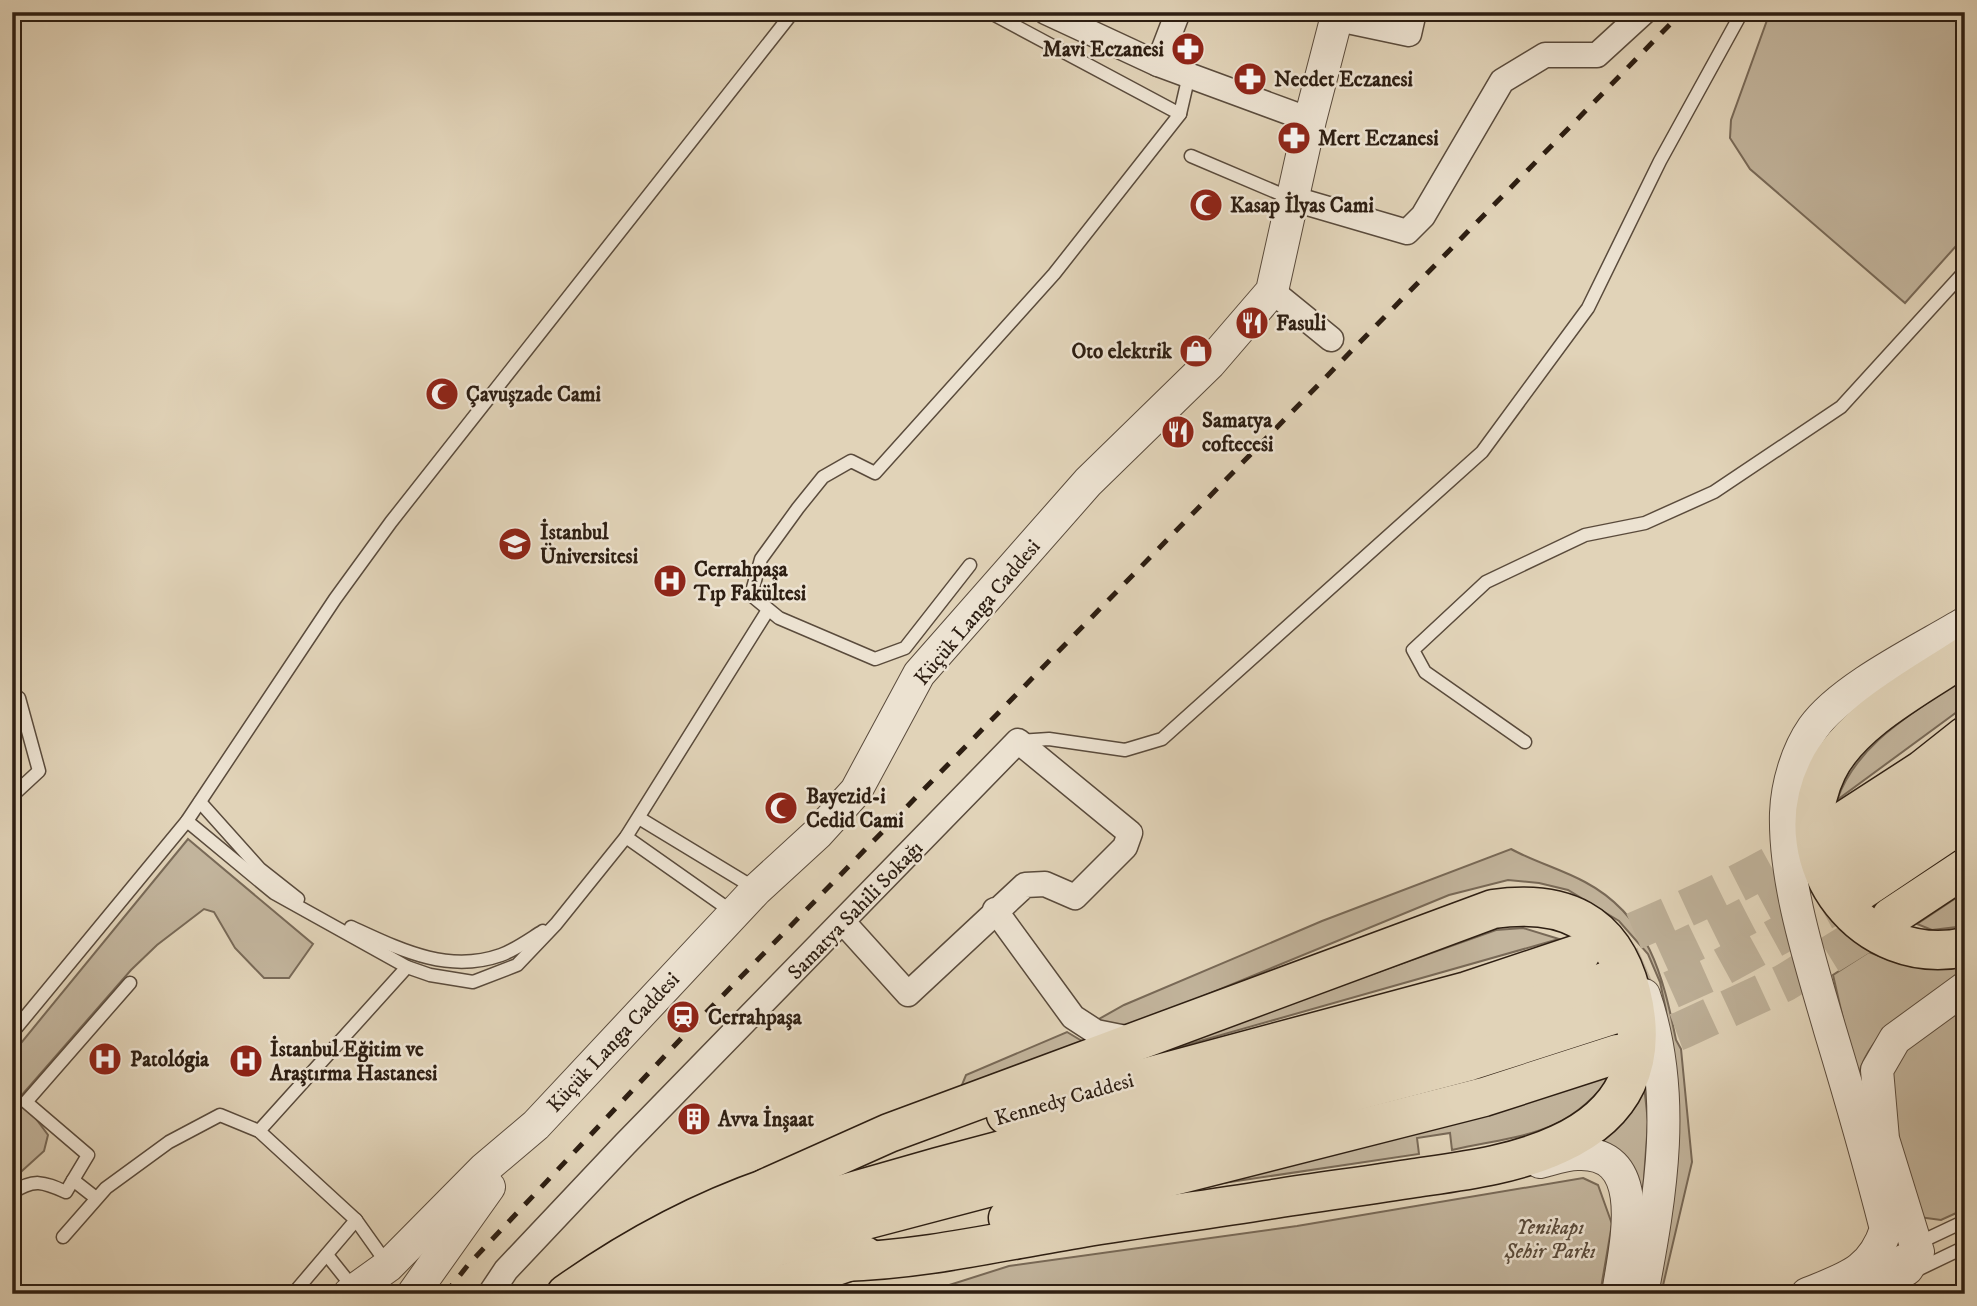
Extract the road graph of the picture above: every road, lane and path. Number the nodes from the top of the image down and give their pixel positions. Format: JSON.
{"nodes":[{"id":1,"x":793,"y":12,"type":"edge"},
{"id":2,"x":989,"y":12,"type":"edge"},
{"id":3,"x":1046,"y":12,"type":"edge"},
{"id":4,"x":1178,"y":12,"type":"edge"},
{"id":5,"x":1414,"y":12,"type":"edge"},
{"id":6,"x":1742,"y":12,"type":"edge"},
{"id":7,"x":1641,"y":14,"type":"edge"},
{"id":8,"x":1338,"y":15,"type":"edge"},
{"id":9,"x":1158,"y":64,"type":"junction"},
{"id":10,"x":1189,"y":75,"type":"junction"},
{"id":11,"x":1180,"y":114,"type":"junction"},
{"id":12,"x":1310,"y":120,"type":"junction"},
{"id":13,"x":1191,"y":156,"type":"dead end"},
{"id":14,"x":1294,"y":199,"type":"junction"},
{"id":15,"x":1965,"y":271,"type":"edge"},
{"id":16,"x":1272,"y":291,"type":"junction"},
{"id":17,"x":1331,"y":339,"type":"dead end"},
{"id":18,"x":970,"y":565,"type":"dead end"},
{"id":19,"x":768,"y":610,"type":"junction"},
{"id":20,"x":1965,"y":623,"type":"edge"},
{"id":21,"x":1965,"y":656,"type":"edge"},
{"id":22,"x":12,"y":694,"type":"edge"},
{"id":23,"x":1965,"y":736,"type":"edge"},
{"id":24,"x":1018,"y":741,"type":"junction"},
{"id":25,"x":1525,"y":742,"type":"dead end"},
{"id":26,"x":1965,"y":780,"type":"edge"},
{"id":27,"x":12,"y":796,"type":"edge"},
{"id":28,"x":200,"y":803,"type":"junction"},
{"id":29,"x":639,"y":818,"type":"junction"},
{"id":30,"x":187,"y":821,"type":"junction"},
{"id":31,"x":1965,"y":821,"type":"edge"},
{"id":32,"x":626,"y":837,"type":"junction"},
{"id":33,"x":1846,"y":861,"type":"junction"},
{"id":34,"x":1965,"y":868,"type":"edge"},
{"id":35,"x":756,"y":890,"type":"junction"},
{"id":36,"x":995,"y":910,"type":"junction"},
{"id":37,"x":734,"y":914,"type":"junction"},
{"id":38,"x":1891,"y":917,"type":"tunnel mouth"},
{"id":39,"x":844,"y":922,"type":"junction"},
{"id":40,"x":556,"y":924,"type":"junction"},
{"id":41,"x":1965,"y":947,"type":"edge"},
{"id":42,"x":407,"y":967,"type":"junction"},
{"id":43,"x":1606,"y":973,"type":"junction"},
{"id":44,"x":130,"y":983,"type":"dead end"},
{"id":45,"x":1965,"y":989,"type":"edge"},
{"id":46,"x":12,"y":1033,"type":"edge"},
{"id":47,"x":1136,"y":1040,"type":"junction"},
{"id":48,"x":1617,"y":1054,"type":"tunnel mouth"},
{"id":49,"x":536,"y":1125,"type":"junction"},
{"id":50,"x":259,"y":1131,"type":"junction"},
{"id":51,"x":1473,"y":1170,"type":"junction"},
{"id":52,"x":73,"y":1180,"type":"junction"},
{"id":53,"x":766,"y":1188,"type":"junction"},
{"id":54,"x":12,"y":1194,"type":"edge"},
{"id":55,"x":96,"y":1198,"type":"junction"},
{"id":56,"x":356,"y":1220,"type":"junction"},
{"id":57,"x":1965,"y":1221,"type":"edge"},
{"id":58,"x":1946,"y":1232,"type":"junction"},
{"id":59,"x":63,"y":1237,"type":"dead end"},
{"id":60,"x":1912,"y":1244,"type":"junction"},
{"id":61,"x":1965,"y":1247,"type":"edge"},
{"id":62,"x":327,"y":1255,"type":"junction"},
{"id":63,"x":842,"y":1262,"type":"junction"},
{"id":64,"x":388,"y":1265,"type":"junction"},
{"id":65,"x":1866,"y":1285,"type":"edge"},
{"id":66,"x":352,"y":1292,"type":"edge"},
{"id":67,"x":293,"y":1294,"type":"edge"},
{"id":68,"x":413,"y":1294,"type":"edge"},
{"id":69,"x":490,"y":1294,"type":"edge"},
{"id":70,"x":566,"y":1294,"type":"edge"},
{"id":71,"x":617,"y":1294,"type":"edge"},
{"id":72,"x":678,"y":1294,"type":"edge"},
{"id":73,"x":755,"y":1294,"type":"edge"},
{"id":74,"x":1618,"y":1294,"type":"edge"},
{"id":75,"x":1642,"y":1294,"type":"edge"},
{"id":76,"x":1807,"y":1294,"type":"edge"}],
"edges":[{"from":1,"to":28,"type":"lane"},
{"from":2,"to":11,"type":"lane"},
{"from":3,"to":9,"type":"street"},
{"from":4,"to":9,"type":"street"},
{"from":5,"to":8,"type":"street"},
{"from":6,"to":24,"type":"lane"},
{"from":7,"to":14,"type":"street"},
{"from":8,"to":12,"type":"street","name":"Küçük Langa Caddesi"},
{"from":9,"to":10,"type":"street"},
{"from":10,"to":11,"type":"lane"},
{"from":10,"to":12,"type":"street"},
{"from":11,"to":19,"type":"lane"},
{"from":12,"to":14,"type":"street","name":"Küçük Langa Caddesi"},
{"from":13,"to":14,"type":"lane"},
{"from":14,"to":16,"type":"street","name":"Küçük Langa Caddesi"},
{"from":15,"to":25,"type":"lane"},
{"from":16,"to":17,"type":"street"},
{"from":16,"to":35,"type":"street","name":"Küçük Langa Caddesi"},
{"from":18,"to":19,"type":"lane"},
{"from":19,"to":29,"type":"lane"},
{"from":20,"to":60,"type":"street"},
{"from":21,"to":41,"type":"main road"},
{"from":22,"to":27,"type":"lane"},
{"from":23,"to":33,"type":"main road"},
{"from":24,"to":36,"type":"street"},
{"from":24,"to":39,"type":"street","name":"Samatya Sahili Sokağı"},
{"from":26,"to":33,"type":"main road"},
{"from":28,"to":30,"type":"lane"},
{"from":28,"to":40,"type":"lane"},
{"from":29,"to":32,"type":"lane"},
{"from":29,"to":35,"type":"lane"},
{"from":30,"to":42,"type":"lane"},
{"from":30,"to":46,"type":"lane"},
{"from":31,"to":33,"type":"main road"},
{"from":32,"to":37,"type":"lane"},
{"from":32,"to":40,"type":"lane"},
{"from":34,"to":38,"type":"main road"},
{"from":35,"to":37,"type":"street","name":"Küçük Langa Caddesi"},
{"from":36,"to":39,"type":"street"},
{"from":36,"to":47,"type":"street"},
{"from":37,"to":49,"type":"street","name":"Küçük Langa Caddesi"},
{"from":39,"to":69,"type":"street","name":"Samatya Sahili Sokağı"},
{"from":40,"to":42,"type":"lane"},
{"from":42,"to":50,"type":"lane"},
{"from":43,"to":47,"type":"main road"},
{"from":43,"to":51,"type":"main road"},
{"from":43,"to":53,"type":"main road","name":"Kennedy Caddesi"},
{"from":43,"to":71,"type":"main road"},
{"from":43,"to":72,"type":"main road"},
{"from":43,"to":75,"type":"street"},
{"from":44,"to":52,"type":"lane"},
{"from":45,"to":60,"type":"street"},
{"from":47,"to":53,"type":"main road"},
{"from":48,"to":63,"type":"main road"},
{"from":49,"to":64,"type":"street","name":"Küçük Langa Caddesi"},
{"from":49,"to":68,"type":"street"},
{"from":50,"to":55,"type":"lane"},
{"from":50,"to":56,"type":"lane"},
{"from":51,"to":63,"type":"main road"},
{"from":51,"to":74,"type":"street"},
{"from":52,"to":54,"type":"lane"},
{"from":52,"to":55,"type":"lane"},
{"from":53,"to":70,"type":"main road","name":"Kennedy Caddesi"},
{"from":55,"to":59,"type":"lane"},
{"from":56,"to":62,"type":"lane"},
{"from":56,"to":64,"type":"lane"},
{"from":57,"to":58,"type":"lane"},
{"from":58,"to":60,"type":"lane"},
{"from":58,"to":60,"type":"lane"},
{"from":60,"to":61,"type":"lane"},
{"from":60,"to":65,"type":"street"},
{"from":60,"to":65,"type":"street"},
{"from":62,"to":66,"type":"lane"},
{"from":62,"to":67,"type":"lane"},
{"from":63,"to":73,"type":"main road"},
{"from":64,"to":66,"type":"street","name":"Küçük Langa Caddesi"},
{"from":65,"to":76,"type":"street"}]}
